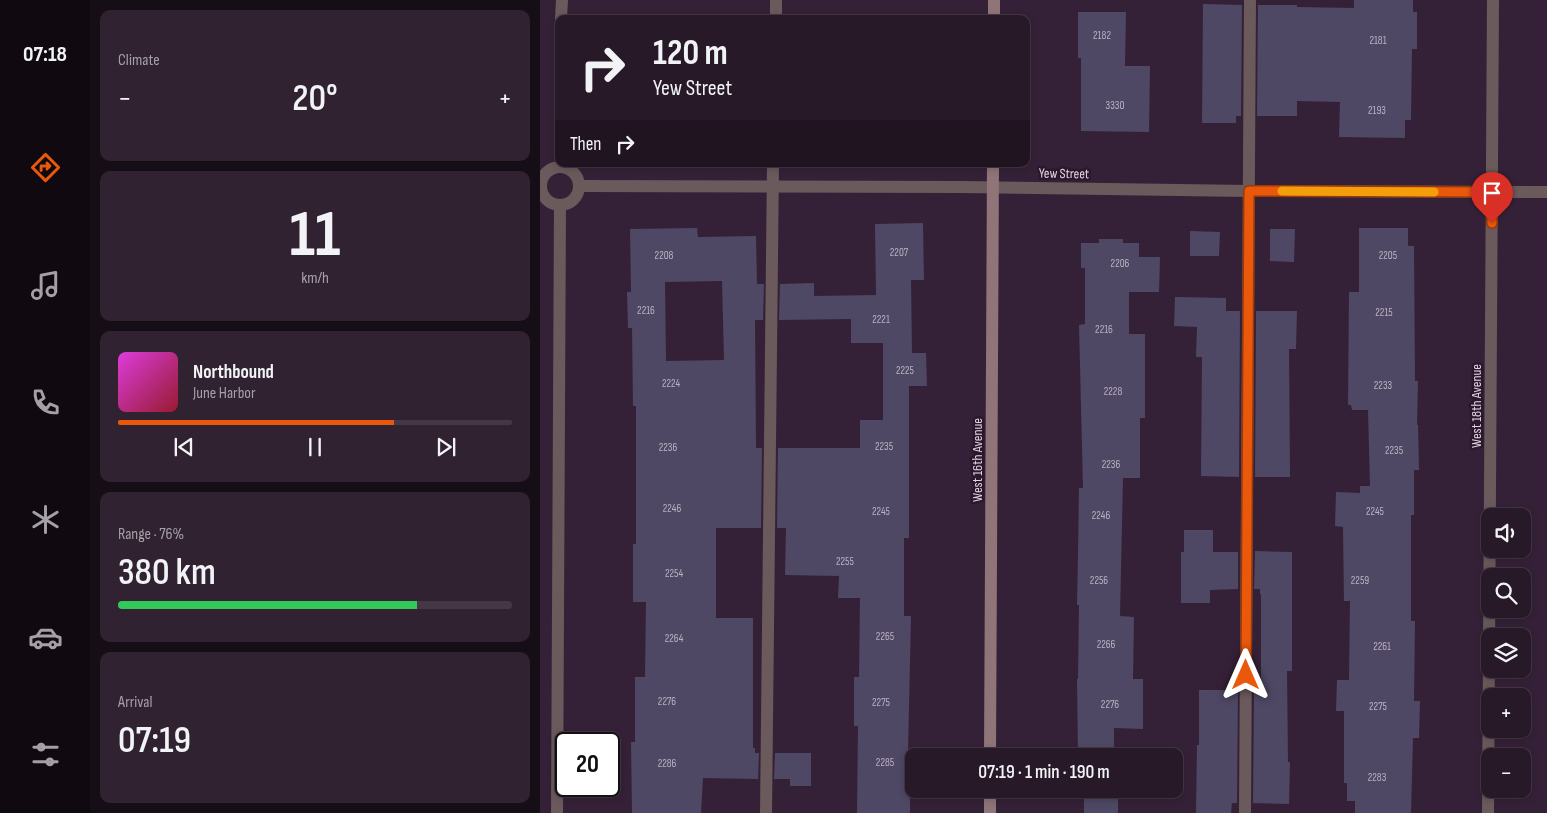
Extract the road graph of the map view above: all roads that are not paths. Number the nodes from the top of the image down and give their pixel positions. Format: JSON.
{"nodes":[{"id":1,"x":562,"y":0,"type":"edge"},
{"id":2,"x":776,"y":0,"type":"edge"},
{"id":3,"x":994,"y":0,"type":"edge"},
{"id":4,"x":1250,"y":0,"type":"edge"},
{"id":5,"x":1493,"y":0,"type":"edge"},
{"id":6,"x":561,"y":15,"type":"edge"},
{"id":7,"x":776,"y":15,"type":"edge"},
{"id":8,"x":994,"y":15,"type":"edge"},
{"id":9,"x":555,"y":167,"type":"edge"},
{"id":10,"x":564,"y":167,"type":"edge"},
{"id":11,"x":774,"y":167,"type":"edge"},
{"id":12,"x":993,"y":167,"type":"edge"},
{"id":13,"x":540,"y":185,"type":"edge"},
{"id":14,"x":580,"y":186,"type":"junction"},
{"id":15,"x":774,"y":187,"type":"junction"},
{"id":16,"x":993,"y":187,"type":"junction"},
{"id":17,"x":1249,"y":191,"type":"junction"},
{"id":18,"x":1492,"y":192,"type":"junction"},
{"id":19,"x":1547,"y":192,"type":"edge"},
{"id":20,"x":560,"y":205,"type":"junction"},
{"id":21,"x":990,"y":748,"type":"edge"},
{"id":22,"x":990,"y":798,"type":"edge"},
{"id":23,"x":557,"y":813,"type":"edge"},
{"id":24,"x":766,"y":813,"type":"edge"},
{"id":25,"x":990,"y":813,"type":"edge"},
{"id":26,"x":1245,"y":813,"type":"edge"},
{"id":27,"x":1488,"y":813,"type":"edge"}],
"edges":[{"from":1,"to":6,"type":"street"},
{"from":2,"to":7,"type":"street"},
{"from":3,"to":8,"type":"main road"},
{"from":4,"to":17,"type":"street"},
{"from":5,"to":18,"type":"street","name":"West 18th Avenue"},
{"from":9,"to":13,"type":"street"},
{"from":10,"to":14,"type":"street"},
{"from":11,"to":15,"type":"street"},
{"from":12,"to":16,"type":"main road","name":"West 16th Avenue"},
{"from":13,"to":20,"type":"street"},
{"from":14,"to":15,"type":"street","name":"Yew Street"},
{"from":14,"to":20,"type":"street"},
{"from":15,"to":16,"type":"street","name":"Yew Street"},
{"from":15,"to":24,"type":"street"},
{"from":16,"to":17,"type":"street","name":"Yew Street"},
{"from":16,"to":21,"type":"main road","name":"West 16th Avenue"},
{"from":17,"to":18,"type":"street","name":"Yew Street"},
{"from":17,"to":26,"type":"street"},
{"from":18,"to":19,"type":"street","name":"Yew Street"},
{"from":18,"to":27,"type":"street","name":"West 18th Avenue"},
{"from":20,"to":23,"type":"street"},
{"from":22,"to":25,"type":"main road"}]}
